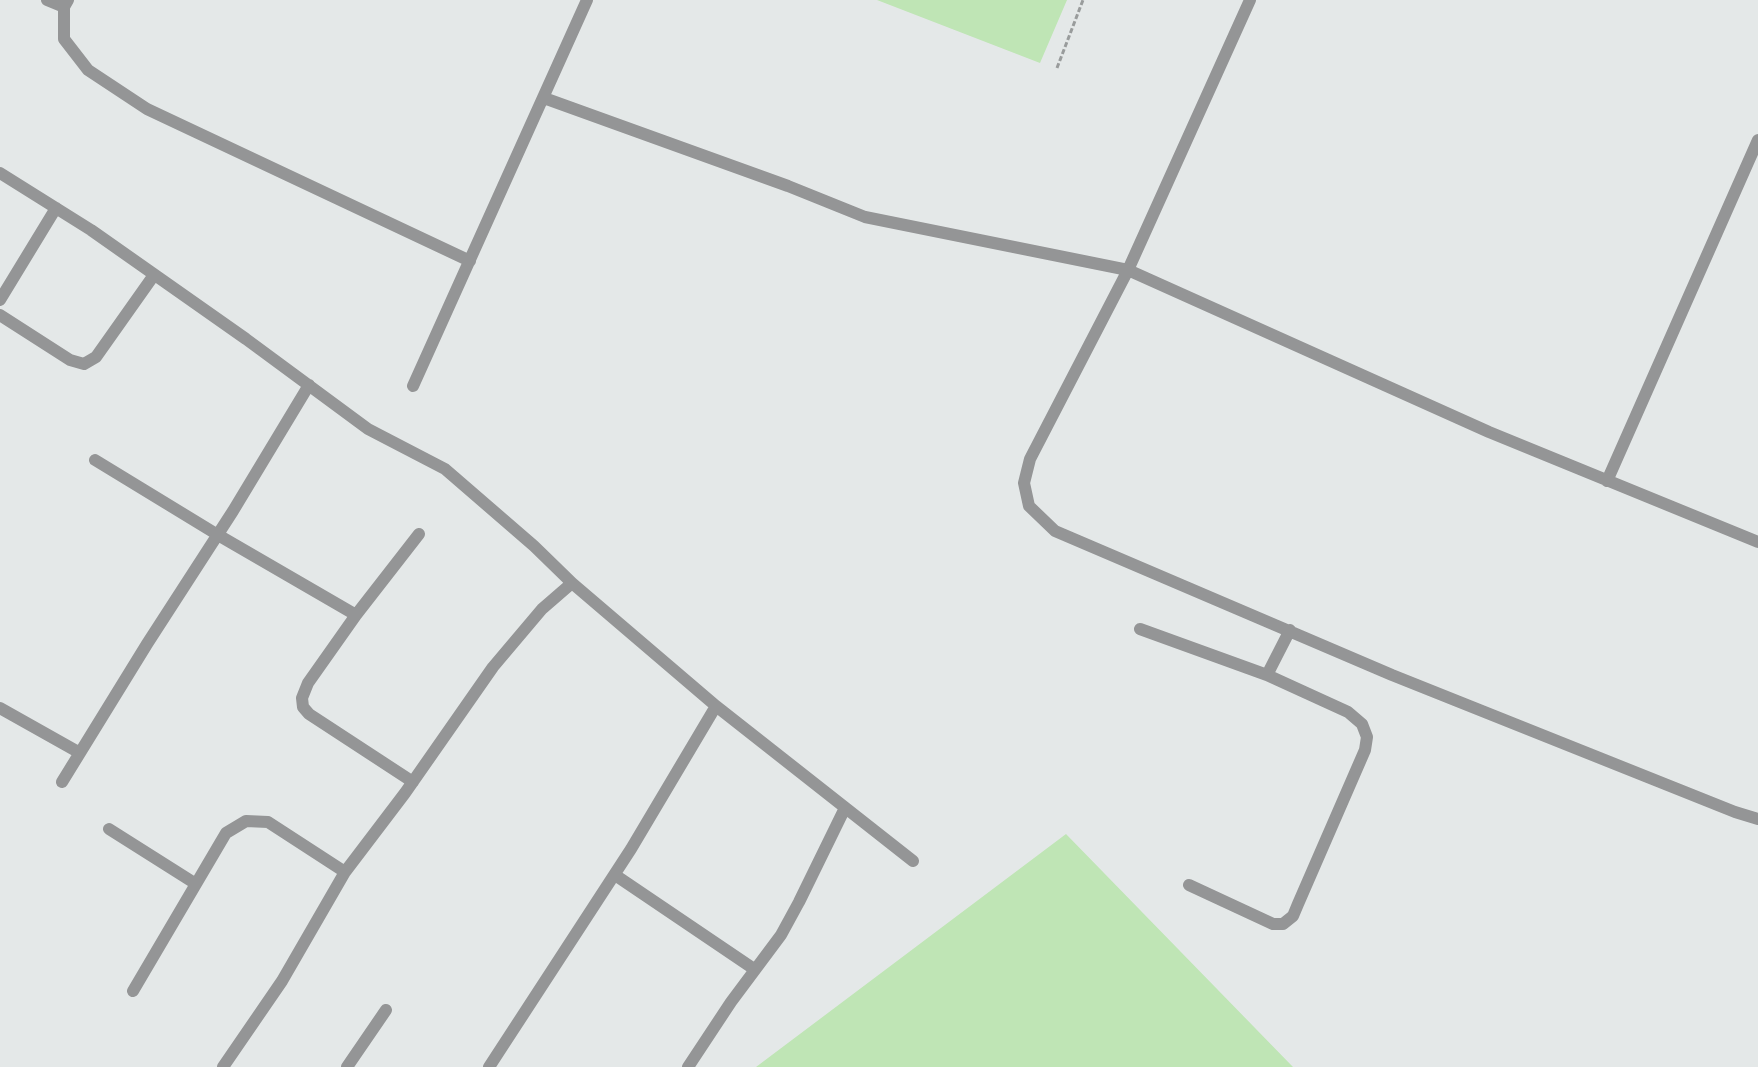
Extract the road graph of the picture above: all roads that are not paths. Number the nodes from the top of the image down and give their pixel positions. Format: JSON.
{"nodes":[{"id":1,"x":47,"y":0,"type":"edge"},
{"id":2,"x":587,"y":0,"type":"edge"},
{"id":3,"x":1250,"y":0,"type":"edge"},
{"id":4,"x":66,"y":4,"type":"edge"},
{"id":5,"x":544,"y":98,"type":"junction"},
{"id":6,"x":1758,"y":140,"type":"edge"},
{"id":7,"x":0,"y":173,"type":"edge"},
{"id":8,"x":56,"y":208,"type":"junction"},
{"id":9,"x":470,"y":261,"type":"junction"},
{"id":10,"x":1128,"y":270,"type":"junction"},
{"id":11,"x":154,"y":275,"type":"junction"},
{"id":12,"x":0,"y":300,"type":"edge"},
{"id":13,"x":0,"y":315,"type":"edge"},
{"id":14,"x":309,"y":385,"type":"junction"},
{"id":15,"x":413,"y":386,"type":"dead end"},
{"id":16,"x":95,"y":460,"type":"dead end"},
{"id":17,"x":1607,"y":480,"type":"junction"},
{"id":18,"x":419,"y":534,"type":"dead end"},
{"id":19,"x":218,"y":535,"type":"junction"},
{"id":20,"x":1758,"y":542,"type":"edge"},
{"id":21,"x":572,"y":583,"type":"junction"},
{"id":22,"x":356,"y":615,"type":"junction"},
{"id":23,"x":1140,"y":629,"type":"dead end"},
{"id":24,"x":1290,"y":630,"type":"junction"},
{"id":25,"x":1267,"y":675,"type":"junction"},
{"id":26,"x":716,"y":706,"type":"junction"},
{"id":27,"x":0,"y":708,"type":"edge"},
{"id":28,"x":80,"y":753,"type":"junction"},
{"id":29,"x":62,"y":782,"type":"dead end"},
{"id":30,"x":413,"y":782,"type":"junction"},
{"id":31,"x":845,"y":808,"type":"junction"},
{"id":32,"x":1758,"y":819,"type":"edge"},
{"id":33,"x":109,"y":829,"type":"dead end"},
{"id":34,"x":913,"y":861,"type":"dead end"},
{"id":35,"x":345,"y":872,"type":"junction"},
{"id":36,"x":615,"y":875,"type":"junction"},
{"id":37,"x":196,"y":884,"type":"junction"},
{"id":38,"x":1189,"y":885,"type":"dead end"},
{"id":39,"x":754,"y":970,"type":"junction"},
{"id":40,"x":133,"y":991,"type":"dead end"},
{"id":41,"x":386,"y":1010,"type":"dead end"},
{"id":42,"x":223,"y":1067,"type":"edge"},
{"id":43,"x":348,"y":1067,"type":"edge"},
{"id":44,"x":489,"y":1067,"type":"edge"},
{"id":45,"x":688,"y":1067,"type":"edge"}],
"edges":[{"from":1,"to":4,"type":"street"},
{"from":2,"to":5,"type":"street"},
{"from":3,"to":10,"type":"street"},
{"from":4,"to":9,"type":"street"},
{"from":5,"to":9,"type":"street"},
{"from":5,"to":10,"type":"street"},
{"from":6,"to":17,"type":"street"},
{"from":7,"to":8,"type":"street"},
{"from":8,"to":11,"type":"street"},
{"from":8,"to":12,"type":"street"},
{"from":9,"to":15,"type":"street"},
{"from":10,"to":17,"type":"street"},
{"from":10,"to":24,"type":"street"},
{"from":11,"to":13,"type":"street"},
{"from":11,"to":14,"type":"street"},
{"from":14,"to":19,"type":"street"},
{"from":14,"to":21,"type":"street"},
{"from":16,"to":19,"type":"street"},
{"from":17,"to":20,"type":"street"},
{"from":18,"to":22,"type":"street"},
{"from":19,"to":22,"type":"street"},
{"from":19,"to":28,"type":"street"},
{"from":21,"to":26,"type":"street"},
{"from":21,"to":30,"type":"street"},
{"from":22,"to":30,"type":"street"},
{"from":23,"to":25,"type":"street"},
{"from":24,"to":25,"type":"street"},
{"from":24,"to":32,"type":"street"},
{"from":25,"to":38,"type":"street"},
{"from":26,"to":31,"type":"street"},
{"from":26,"to":36,"type":"street"},
{"from":27,"to":28,"type":"street"},
{"from":28,"to":29,"type":"street"},
{"from":30,"to":35,"type":"street"},
{"from":31,"to":34,"type":"street"},
{"from":31,"to":39,"type":"street"},
{"from":33,"to":37,"type":"street"},
{"from":35,"to":37,"type":"street"},
{"from":35,"to":42,"type":"street"},
{"from":36,"to":39,"type":"street"},
{"from":36,"to":44,"type":"street"},
{"from":37,"to":40,"type":"street"},
{"from":39,"to":45,"type":"street"},
{"from":41,"to":43,"type":"street"}]}
